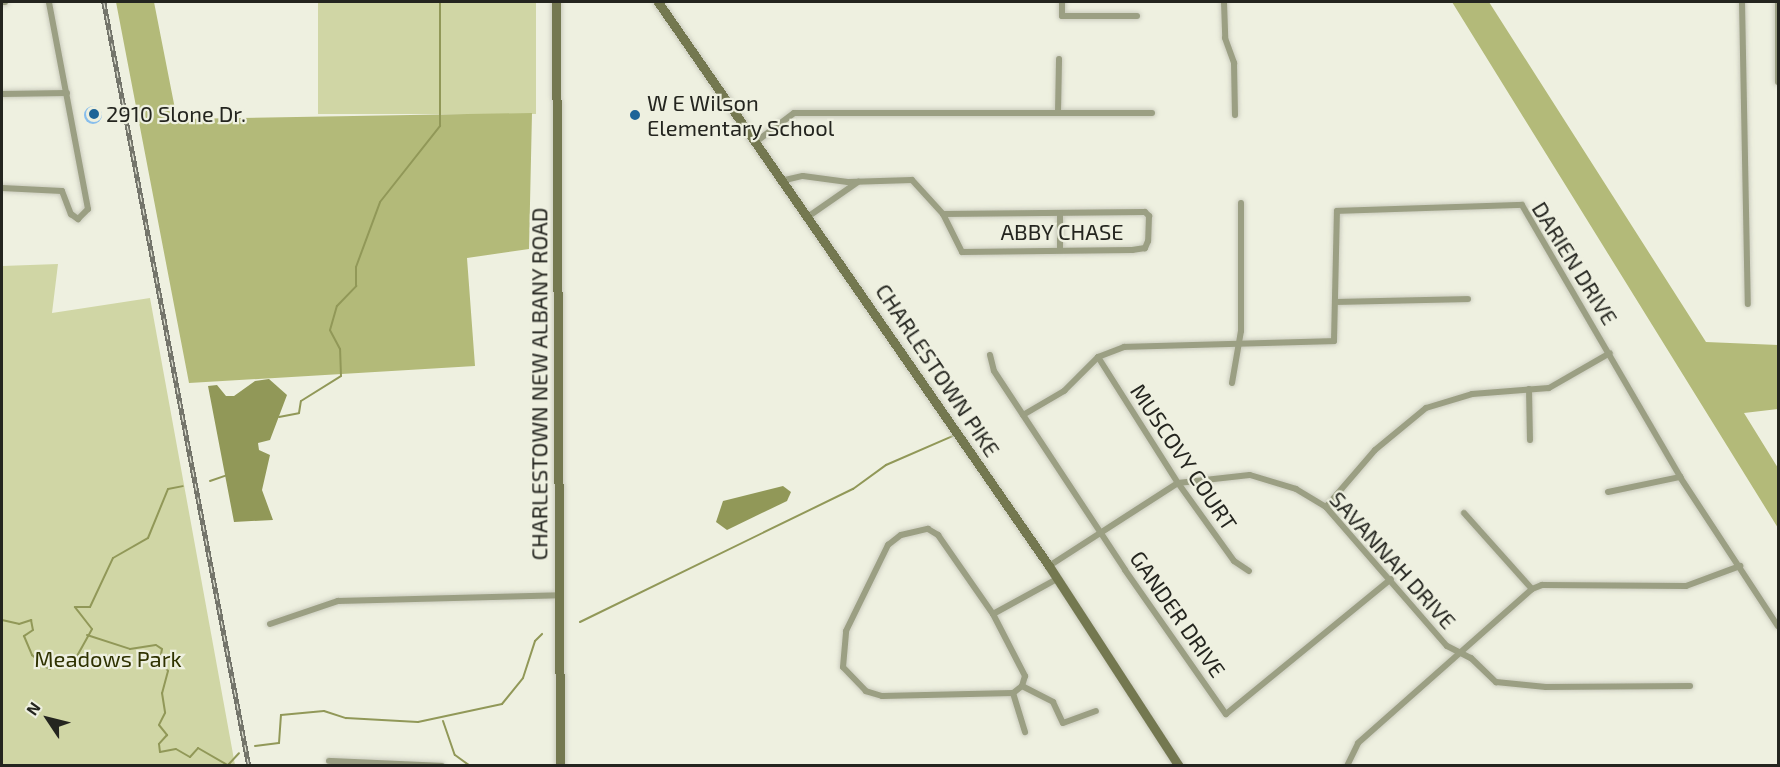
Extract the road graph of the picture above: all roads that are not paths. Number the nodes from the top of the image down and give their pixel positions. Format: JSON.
{"nodes":[{"id":1,"x":49,"y":2,"type":"edge"},
{"id":2,"x":556,"y":2,"type":"edge"},
{"id":3,"x":658,"y":2,"type":"edge"},
{"id":4,"x":1062,"y":2,"type":"edge"},
{"id":5,"x":1224,"y":2,"type":"edge"},
{"id":6,"x":1742,"y":2,"type":"edge"},
{"id":7,"x":1778,"y":2,"type":"edge"},
{"id":8,"x":1137,"y":16,"type":"dead end"},
{"id":9,"x":1059,"y":59,"type":"dead end"},
{"id":10,"x":1779,"y":82,"type":"edge"},
{"id":11,"x":67,"y":93,"type":"junction"},
{"id":12,"x":2,"y":94,"type":"edge"},
{"id":13,"x":1058,"y":113,"type":"junction"},
{"id":14,"x":1152,"y":113,"type":"dead end"},
{"id":15,"x":1234,"y":115,"type":"dead end"},
{"id":16,"x":757,"y":141,"type":"junction"},
{"id":17,"x":785,"y":180,"type":"junction"},
{"id":18,"x":858,"y":182,"type":"junction"},
{"id":19,"x":2,"y":188,"type":"edge"},
{"id":20,"x":1241,"y":203,"type":"dead end"},
{"id":21,"x":1060,"y":213,"type":"junction"},
{"id":22,"x":943,"y":214,"type":"junction"},
{"id":23,"x":809,"y":216,"type":"junction"},
{"id":24,"x":1060,"y":249,"type":"junction"},
{"id":25,"x":1468,"y":299,"type":"dead end"},
{"id":26,"x":1338,"y":302,"type":"junction"},
{"id":27,"x":1748,"y":304,"type":"dead end"},
{"id":28,"x":1236,"y":345,"type":"junction"},
{"id":29,"x":1610,"y":352,"type":"junction"},
{"id":30,"x":990,"y":355,"type":"dead end"},
{"id":31,"x":1098,"y":357,"type":"junction"},
{"id":32,"x":1232,"y":382,"type":"dead end"},
{"id":33,"x":1529,"y":389,"type":"junction"},
{"id":34,"x":1023,"y":415,"type":"junction"},
{"id":35,"x":1530,"y":440,"type":"dead end"},
{"id":36,"x":1680,"y":477,"type":"junction"},
{"id":37,"x":1178,"y":483,"type":"junction"},
{"id":38,"x":1608,"y":492,"type":"dead end"},
{"id":39,"x":1326,"y":507,"type":"junction"},
{"id":40,"x":1464,"y":513,"type":"dead end"},
{"id":41,"x":1101,"y":533,"type":"junction"},
{"id":42,"x":1049,"y":566,"type":"junction"},
{"id":43,"x":1740,"y":566,"type":"junction"},
{"id":44,"x":1249,"y":571,"type":"dead end"},
{"id":45,"x":1390,"y":579,"type":"junction"},
{"id":46,"x":1055,"y":580,"type":"junction"},
{"id":47,"x":1532,"y":589,"type":"junction"},
{"id":48,"x":560,"y":595,"type":"junction"},
{"id":49,"x":993,"y":614,"type":"junction"},
{"id":50,"x":270,"y":624,"type":"dead end"},
{"id":51,"x":1779,"y":626,"type":"edge"},
{"id":52,"x":1459,"y":655,"type":"junction"},
{"id":53,"x":1022,"y":686,"type":"junction"},
{"id":54,"x":1690,"y":686,"type":"dead end"},
{"id":55,"x":1013,"y":693,"type":"junction"},
{"id":56,"x":1096,"y":711,"type":"dead end"},
{"id":57,"x":1025,"y":732,"type":"dead end"},
{"id":58,"x":329,"y":761,"type":"dead end"},
{"id":59,"x":442,"y":765,"type":"edge"},
{"id":60,"x":560,"y":765,"type":"edge"},
{"id":61,"x":1179,"y":765,"type":"edge"},
{"id":62,"x":1347,"y":765,"type":"edge"}],
"edges":[{"from":1,"to":11,"type":"street"},
{"from":2,"to":48,"type":"street","name":"CHARLESTOWN NEW ALBANY ROAD"},
{"from":3,"to":16,"type":"street","name":"CHARLESTOWN PIKE"},
{"from":4,"to":8,"type":"street"},
{"from":5,"to":15,"type":"street"},
{"from":6,"to":27,"type":"street"},
{"from":7,"to":10,"type":"street"},
{"from":9,"to":13,"type":"street"},
{"from":11,"to":12,"type":"street"},
{"from":11,"to":19,"type":"street"},
{"from":13,"to":14,"type":"street"},
{"from":13,"to":16,"type":"street"},
{"from":16,"to":17,"type":"street","name":"CHARLESTOWN PIKE"},
{"from":17,"to":18,"type":"street","name":"ABBY CHASE"},
{"from":17,"to":23,"type":"street","name":"CHARLESTOWN PIKE"},
{"from":18,"to":22,"type":"street","name":"ABBY CHASE"},
{"from":18,"to":23,"type":"street"},
{"from":20,"to":28,"type":"street"},
{"from":21,"to":22,"type":"street","name":"ABBY CHASE"},
{"from":21,"to":24,"type":"street"},
{"from":21,"to":24,"type":"street","name":"ABBY CHASE"},
{"from":22,"to":24,"type":"street","name":"ABBY CHASE"},
{"from":23,"to":42,"type":"street","name":"CHARLESTOWN PIKE"},
{"from":25,"to":26,"type":"street"},
{"from":26,"to":28,"type":"street","name":"DARIEN DRIVE"},
{"from":26,"to":29,"type":"street","name":"DARIEN DRIVE"},
{"from":28,"to":31,"type":"street"},
{"from":28,"to":32,"type":"street"},
{"from":29,"to":33,"type":"street"},
{"from":29,"to":36,"type":"street","name":"DARIEN DRIVE"},
{"from":30,"to":34,"type":"street","name":"GANDER DRIVE"},
{"from":31,"to":34,"type":"street"},
{"from":31,"to":37,"type":"street","name":"MUSCOVY COURT"},
{"from":33,"to":35,"type":"street"},
{"from":33,"to":39,"type":"street"},
{"from":34,"to":41,"type":"street","name":"GANDER DRIVE"},
{"from":36,"to":38,"type":"street"},
{"from":36,"to":43,"type":"street","name":"DARIEN DRIVE"},
{"from":37,"to":39,"type":"street","name":"SAVANNAH DRIVE"},
{"from":37,"to":41,"type":"street","name":"SAVANNAH DRIVE"},
{"from":37,"to":44,"type":"street","name":"MUSCOVY COURT"},
{"from":39,"to":45,"type":"street","name":"SAVANNAH DRIVE"},
{"from":40,"to":47,"type":"street"},
{"from":41,"to":42,"type":"street","name":"SAVANNAH DRIVE"},
{"from":41,"to":45,"type":"street","name":"GANDER DRIVE"},
{"from":42,"to":46,"type":"street","name":"CHARLESTOWN PIKE"},
{"from":43,"to":47,"type":"street"},
{"from":43,"to":51,"type":"street","name":"DARIEN DRIVE"},
{"from":45,"to":52,"type":"street","name":"SAVANNAH DRIVE"},
{"from":46,"to":49,"type":"street"},
{"from":46,"to":61,"type":"street","name":"CHARLESTOWN PIKE"},
{"from":47,"to":52,"type":"street"},
{"from":48,"to":50,"type":"street"},
{"from":48,"to":60,"type":"street","name":"CHARLESTOWN NEW ALBANY ROAD"},
{"from":49,"to":53,"type":"street"},
{"from":49,"to":55,"type":"street"},
{"from":52,"to":54,"type":"street","name":"SAVANNAH DRIVE"},
{"from":52,"to":62,"type":"street"},
{"from":53,"to":55,"type":"street"},
{"from":53,"to":56,"type":"street"},
{"from":55,"to":57,"type":"street"},
{"from":58,"to":59,"type":"street"}]}
